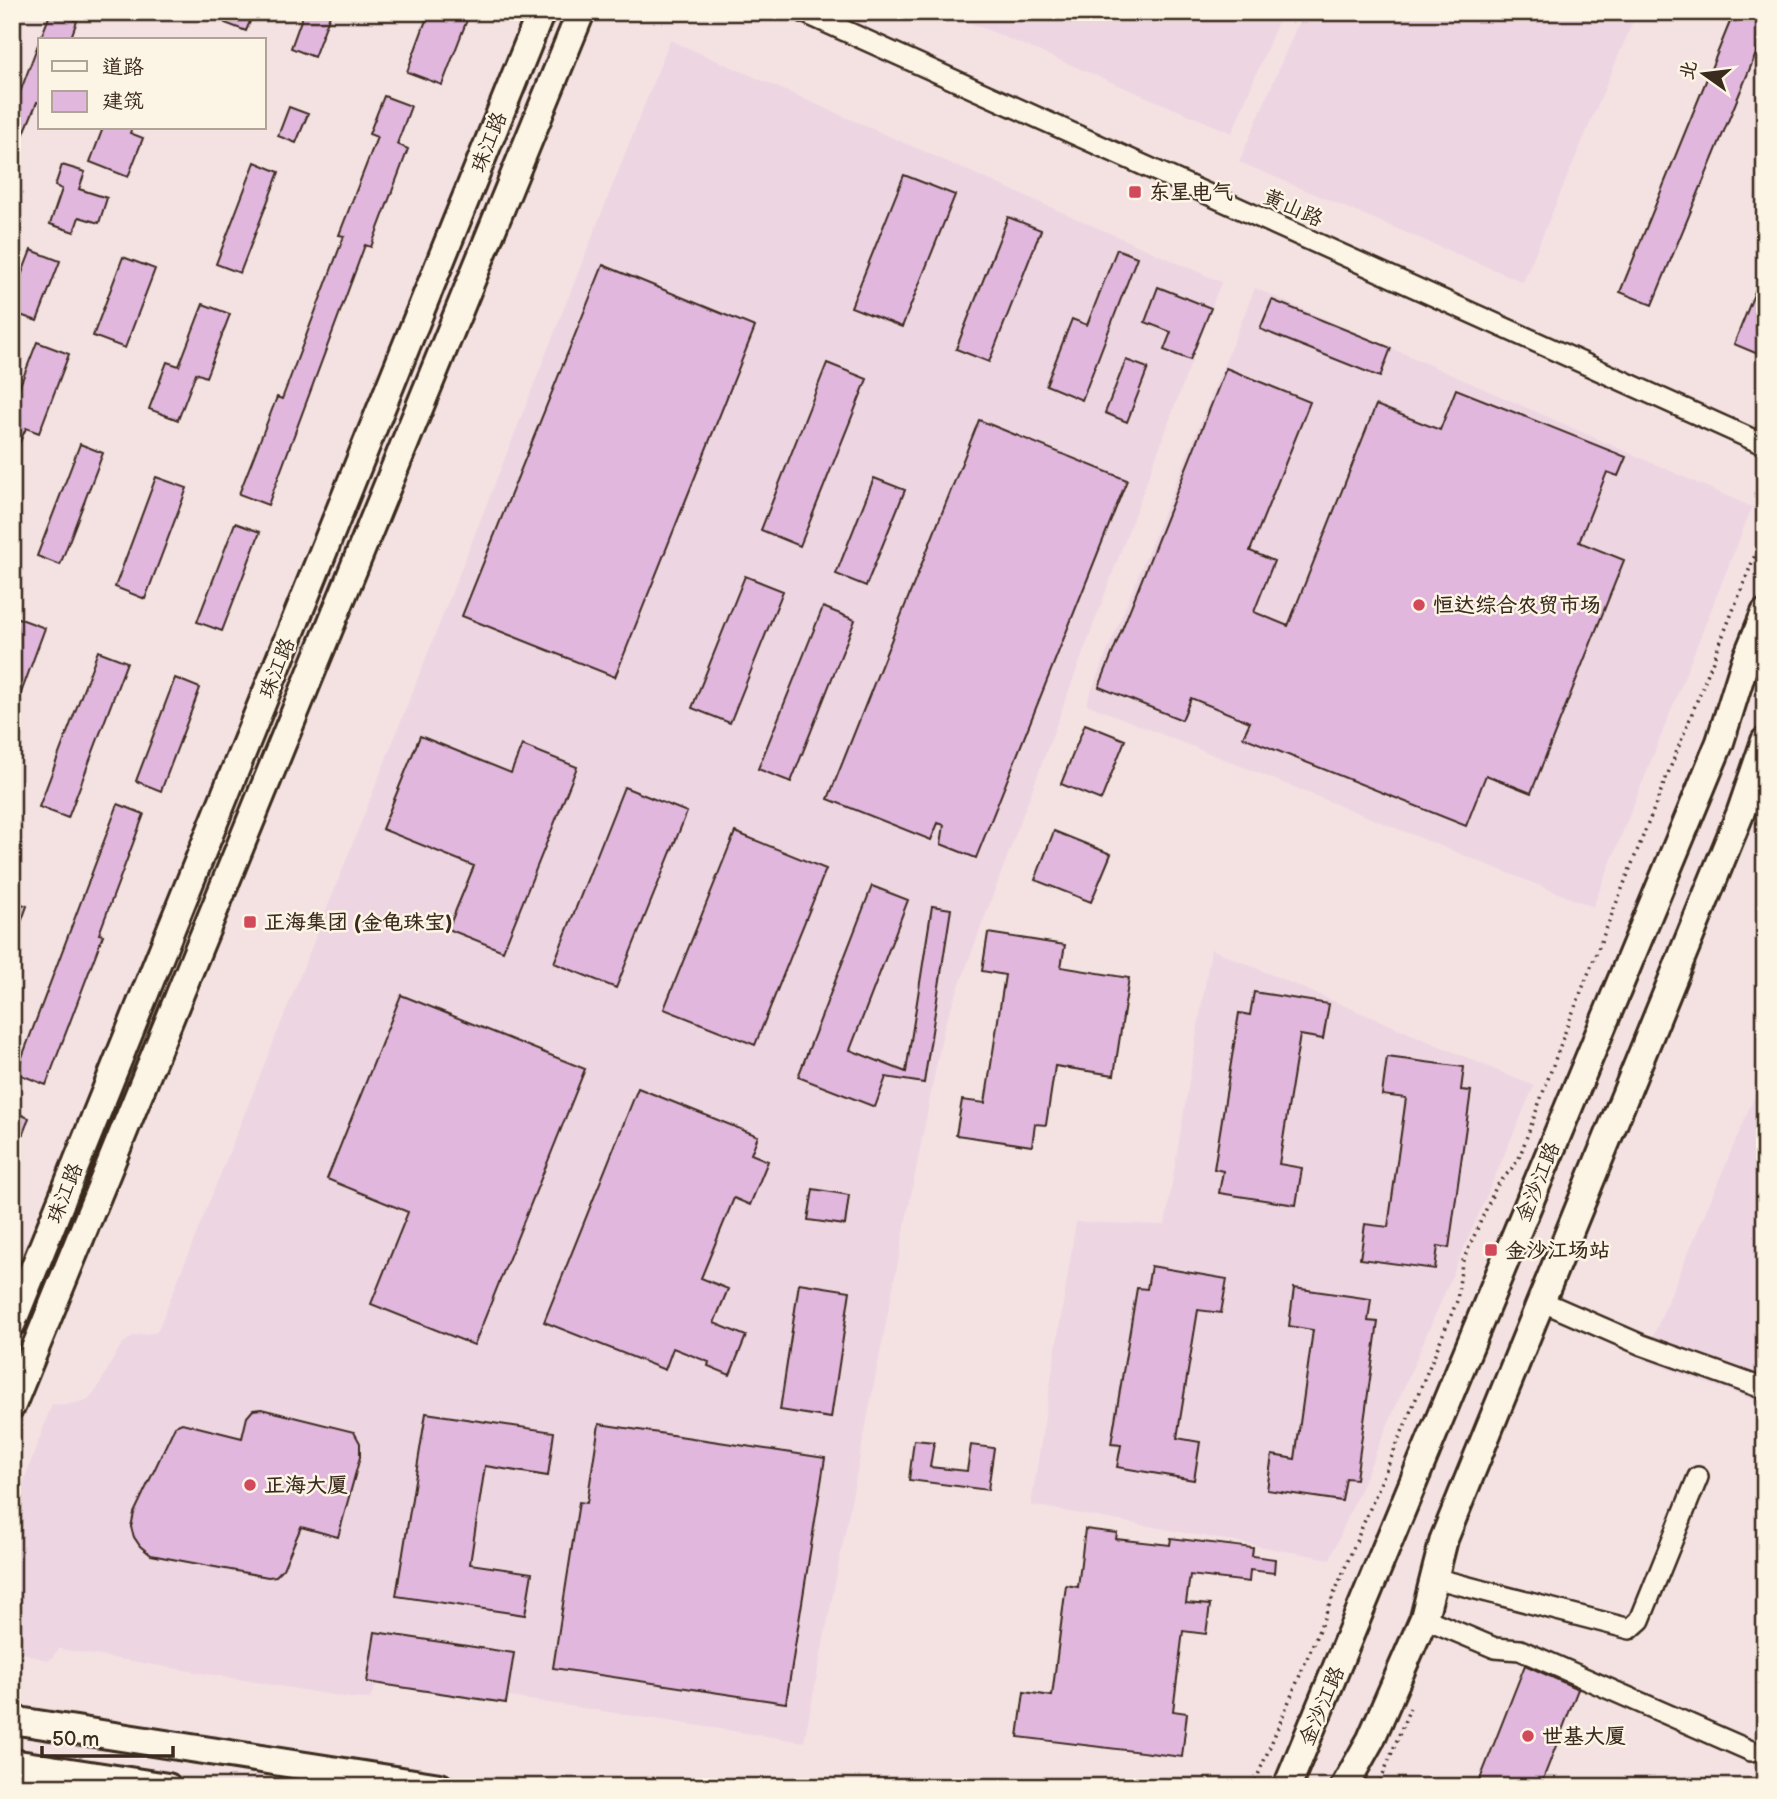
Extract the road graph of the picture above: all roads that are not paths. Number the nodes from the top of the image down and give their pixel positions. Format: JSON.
{"nodes":[{"id":1,"x":541,"y":12,"type":"edge"},
{"id":2,"x":581,"y":12,"type":"edge"},
{"id":3,"x":803,"y":12,"type":"edge"},
{"id":4,"x":1765,"y":445,"type":"edge"},
{"id":5,"x":1765,"y":613,"type":"edge"},
{"id":6,"x":1765,"y":741,"type":"edge"},
{"id":7,"x":1541,"y":1301,"type":"junction"},
{"id":8,"x":12,"y":1323,"type":"edge"},
{"id":9,"x":20,"y":1363,"type":"edge"},
{"id":10,"x":1765,"y":1389,"type":"edge"},
{"id":11,"x":12,"y":1405,"type":"edge"},
{"id":12,"x":1698,"y":1477,"type":"dead end"},
{"id":13,"x":1434,"y":1578,"type":"junction"},
{"id":14,"x":1424,"y":1618,"type":"junction"},
{"id":15,"x":12,"y":1720,"type":"edge"},
{"id":16,"x":1371,"y":1739,"type":"junction"},
{"id":17,"x":1751,"y":1751,"type":"dead end"},
{"id":18,"x":12,"y":1763,"type":"edge"},
{"id":19,"x":168,"y":1787,"type":"edge"},
{"id":20,"x":440,"y":1787,"type":"edge"},
{"id":21,"x":1287,"y":1787,"type":"edge"},
{"id":22,"x":1344,"y":1787,"type":"edge"},
{"id":23,"x":1356,"y":1787,"type":"edge"}],
"edges":[{"from":1,"to":8,"type":"main road","name":"珠江路"},
{"from":2,"to":9,"type":"main road"},
{"from":3,"to":4,"type":"street","name":"黄山路"},
{"from":5,"to":21,"type":"main road","name":"金沙江路"},
{"from":6,"to":7,"type":"main road"},
{"from":7,"to":10,"type":"street"},
{"from":7,"to":13,"type":"main road"},
{"from":9,"to":11,"type":"main road"},
{"from":12,"to":13,"type":"street"},
{"from":13,"to":14,"type":"main road"},
{"from":14,"to":16,"type":"main road"},
{"from":14,"to":17,"type":"street"},
{"from":15,"to":20,"type":"main road"},
{"from":16,"to":22,"type":"main road"},
{"from":16,"to":23,"type":"main road"},
{"from":18,"to":19,"type":"main road"}]}
